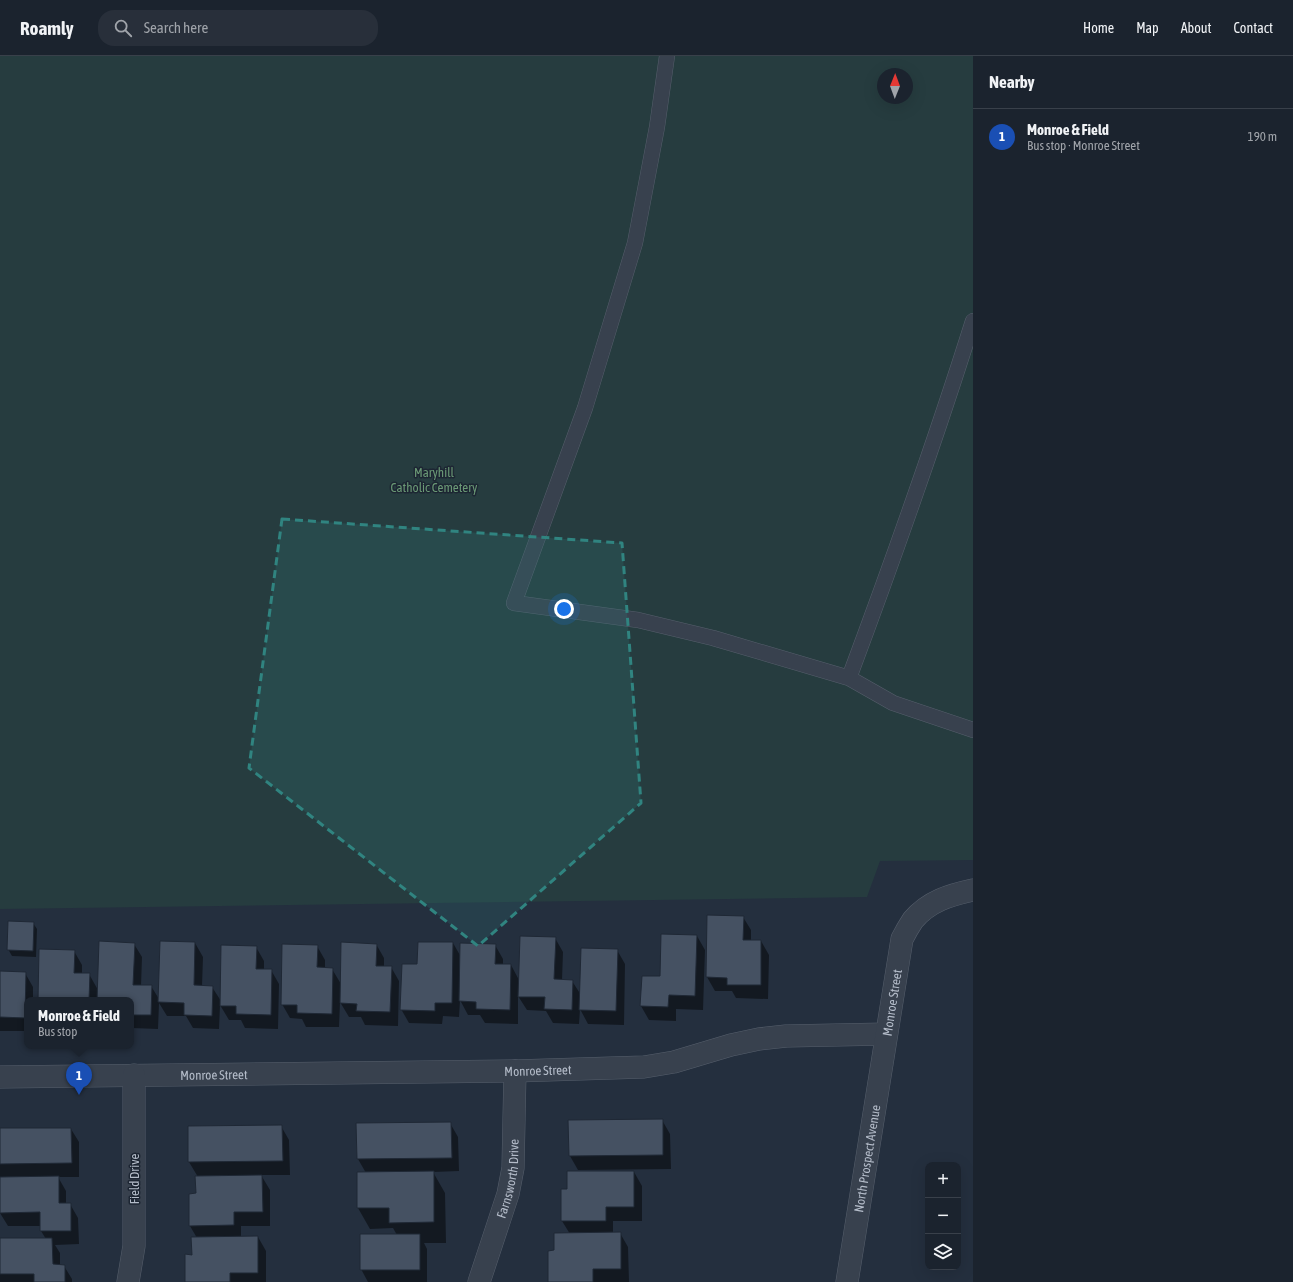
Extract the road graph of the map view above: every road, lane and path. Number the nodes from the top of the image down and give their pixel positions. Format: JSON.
{"nodes":[{"id":1,"x":667,"y":56,"type":"edge"},
{"id":2,"x":973,"y":321,"type":"edge"},
{"id":3,"x":849,"y":678,"type":"junction"},
{"id":4,"x":973,"y":730,"type":"edge"},
{"id":5,"x":973,"y":890,"type":"edge"},
{"id":6,"x":886,"y":1034,"type":"junction"},
{"id":7,"x":514,"y":1071,"type":"junction"},
{"id":8,"x":134,"y":1075,"type":"junction"},
{"id":9,"x":0,"y":1077,"type":"edge"},
{"id":10,"x":128,"y":1282,"type":"edge"},
{"id":11,"x":479,"y":1282,"type":"edge"},
{"id":12,"x":847,"y":1282,"type":"edge"}],
"edges":[{"from":1,"to":3,"type":"lane"},
{"from":2,"to":3,"type":"lane"},
{"from":3,"to":4,"type":"lane"},
{"from":5,"to":6,"type":"street","name":"Monroe Street"},
{"from":6,"to":7,"type":"street","name":"Monroe Street"},
{"from":6,"to":12,"type":"street","name":"North Prospect Avenue"},
{"from":7,"to":8,"type":"street","name":"Monroe Street"},
{"from":7,"to":11,"type":"street","name":"Farnsworth Drive"},
{"from":8,"to":9,"type":"street","name":"Monroe Street"},
{"from":8,"to":10,"type":"street","name":"Field Drive"}]}
